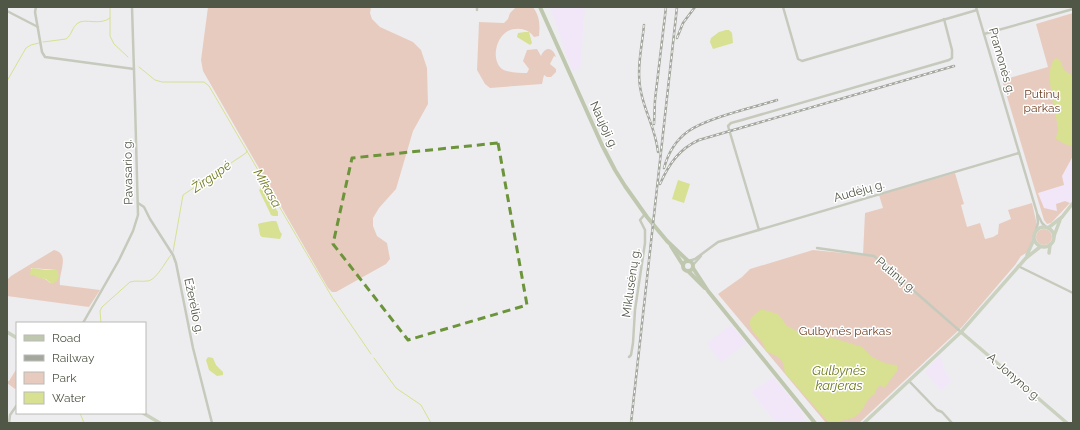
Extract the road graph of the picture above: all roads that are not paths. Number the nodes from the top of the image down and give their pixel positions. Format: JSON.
{"nodes":[{"id":1,"x":36,"y":7,"type":"edge"},
{"id":2,"x":132,"y":7,"type":"edge"},
{"id":3,"x":540,"y":7,"type":"edge"},
{"id":4,"x":783,"y":7,"type":"edge"},
{"id":5,"x":976,"y":8,"type":"edge"},
{"id":6,"x":1073,"y":9,"type":"edge"},
{"id":7,"x":7,"y":11,"type":"edge"},
{"id":8,"x":944,"y":19,"type":"junction"},
{"id":9,"x":38,"y":27,"type":"junction"},
{"id":10,"x":984,"y":34,"type":"junction"},
{"id":11,"x":134,"y":69,"type":"junction"},
{"id":12,"x":1019,"y":153,"type":"junction"},
{"id":13,"x":138,"y":203,"type":"junction"},
{"id":14,"x":1073,"y":203,"type":"edge"},
{"id":15,"x":1037,"y":213,"type":"junction"},
{"id":16,"x":645,"y":214,"type":"junction"},
{"id":17,"x":1062,"y":217,"type":"junction"},
{"id":18,"x":1047,"y":227,"type":"junction"},
{"id":19,"x":759,"y":230,"type":"junction"},
{"id":20,"x":1036,"y":230,"type":"junction"},
{"id":21,"x":1054,"y":237,"type":"junction"},
{"id":22,"x":1034,"y":239,"type":"junction"},
{"id":23,"x":668,"y":241,"type":"junction"},
{"id":24,"x":1042,"y":247,"type":"junction"},
{"id":25,"x":817,"y":248,"type":"dead end"},
{"id":26,"x":706,"y":251,"type":"junction"},
{"id":27,"x":1026,"y":258,"type":"junction"},
{"id":28,"x":689,"y":261,"type":"junction"},
{"id":29,"x":683,"y":265,"type":"junction"},
{"id":30,"x":693,"y":266,"type":"junction"},
{"id":31,"x":1018,"y":266,"type":"junction"},
{"id":32,"x":688,"y":271,"type":"junction"},
{"id":33,"x":708,"y":291,"type":"junction"},
{"id":34,"x":1073,"y":293,"type":"edge"},
{"id":35,"x":84,"y":322,"type":"edge"},
{"id":36,"x":7,"y":332,"type":"edge"},
{"id":37,"x":961,"y":332,"type":"junction"},
{"id":38,"x":16,"y":337,"type":"edge"},
{"id":39,"x":629,"y":358,"type":"dead end"},
{"id":40,"x":909,"y":381,"type":"junction"},
{"id":41,"x":16,"y":407,"type":"edge"},
{"id":42,"x":145,"y":414,"type":"edge"},
{"id":43,"x":9,"y":423,"type":"edge"},
{"id":44,"x":160,"y":423,"type":"edge"},
{"id":45,"x":212,"y":423,"type":"edge"},
{"id":46,"x":814,"y":423,"type":"edge"},
{"id":47,"x":864,"y":423,"type":"edge"},
{"id":48,"x":952,"y":423,"type":"edge"},
{"id":49,"x":1067,"y":423,"type":"edge"}],
"edges":[{"from":1,"to":9,"type":"street"},
{"from":2,"to":11,"type":"street","name":"Pavasario g."},
{"from":3,"to":16,"type":"main road","name":"Naujoji g."},
{"from":4,"to":8,"type":"street"},
{"from":5,"to":8,"type":"street"},
{"from":5,"to":10,"type":"street","name":"Pramonės g."},
{"from":6,"to":10,"type":"street"},
{"from":7,"to":9,"type":"street"},
{"from":8,"to":19,"type":"street"},
{"from":9,"to":11,"type":"street"},
{"from":10,"to":12,"type":"street","name":"Pramonės g."},
{"from":11,"to":13,"type":"street","name":"Pavasario g."},
{"from":12,"to":15,"type":"street","name":"Pramonės g."},
{"from":12,"to":19,"type":"street","name":"Audėjų g."},
{"from":13,"to":35,"type":"street","name":"Pavasario g."},
{"from":13,"to":45,"type":"street","name":"Ežerėlio g."},
{"from":14,"to":17,"type":"main road"},
{"from":15,"to":18,"type":"street"},
{"from":15,"to":20,"type":"street"},
{"from":16,"to":23,"type":"main road","name":"Naujoji g."},
{"from":16,"to":39,"type":"street","name":"Miklusėnų g."},
{"from":17,"to":18,"type":"main road"},
{"from":17,"to":21,"type":"main road"},
{"from":18,"to":20,"type":"main road"},
{"from":18,"to":21,"type":"main road"},
{"from":19,"to":26,"type":"street","name":"Audėjų g."},
{"from":20,"to":22,"type":"main road"},
{"from":21,"to":24,"type":"main road"},
{"from":22,"to":24,"type":"main road"},
{"from":22,"to":27,"type":"main road"},
{"from":23,"to":28,"type":"main road","name":"Naujoji g."},
{"from":23,"to":29,"type":"main road","name":"Naujoji g."},
{"from":24,"to":27,"type":"main road"},
{"from":25,"to":37,"type":"street","name":"Putinų g."},
{"from":26,"to":28,"type":"street","name":"Audėjų g."},
{"from":26,"to":30,"type":"street","name":"Audėjų g."},
{"from":27,"to":31,"type":"main road"},
{"from":28,"to":29,"type":"main road"},
{"from":28,"to":30,"type":"main road"},
{"from":29,"to":32,"type":"main road"},
{"from":30,"to":32,"type":"main road"},
{"from":30,"to":33,"type":"main road"},
{"from":31,"to":34,"type":"street"},
{"from":31,"to":37,"type":"main road"},
{"from":32,"to":33,"type":"main road"},
{"from":33,"to":46,"type":"main road"},
{"from":36,"to":38,"type":"main road"},
{"from":37,"to":40,"type":"main road"},
{"from":37,"to":49,"type":"main road","name":"A. Jonyno g."},
{"from":40,"to":47,"type":"main road"},
{"from":40,"to":48,"type":"street"},
{"from":41,"to":43,"type":"street"},
{"from":42,"to":44,"type":"main road"}]}
